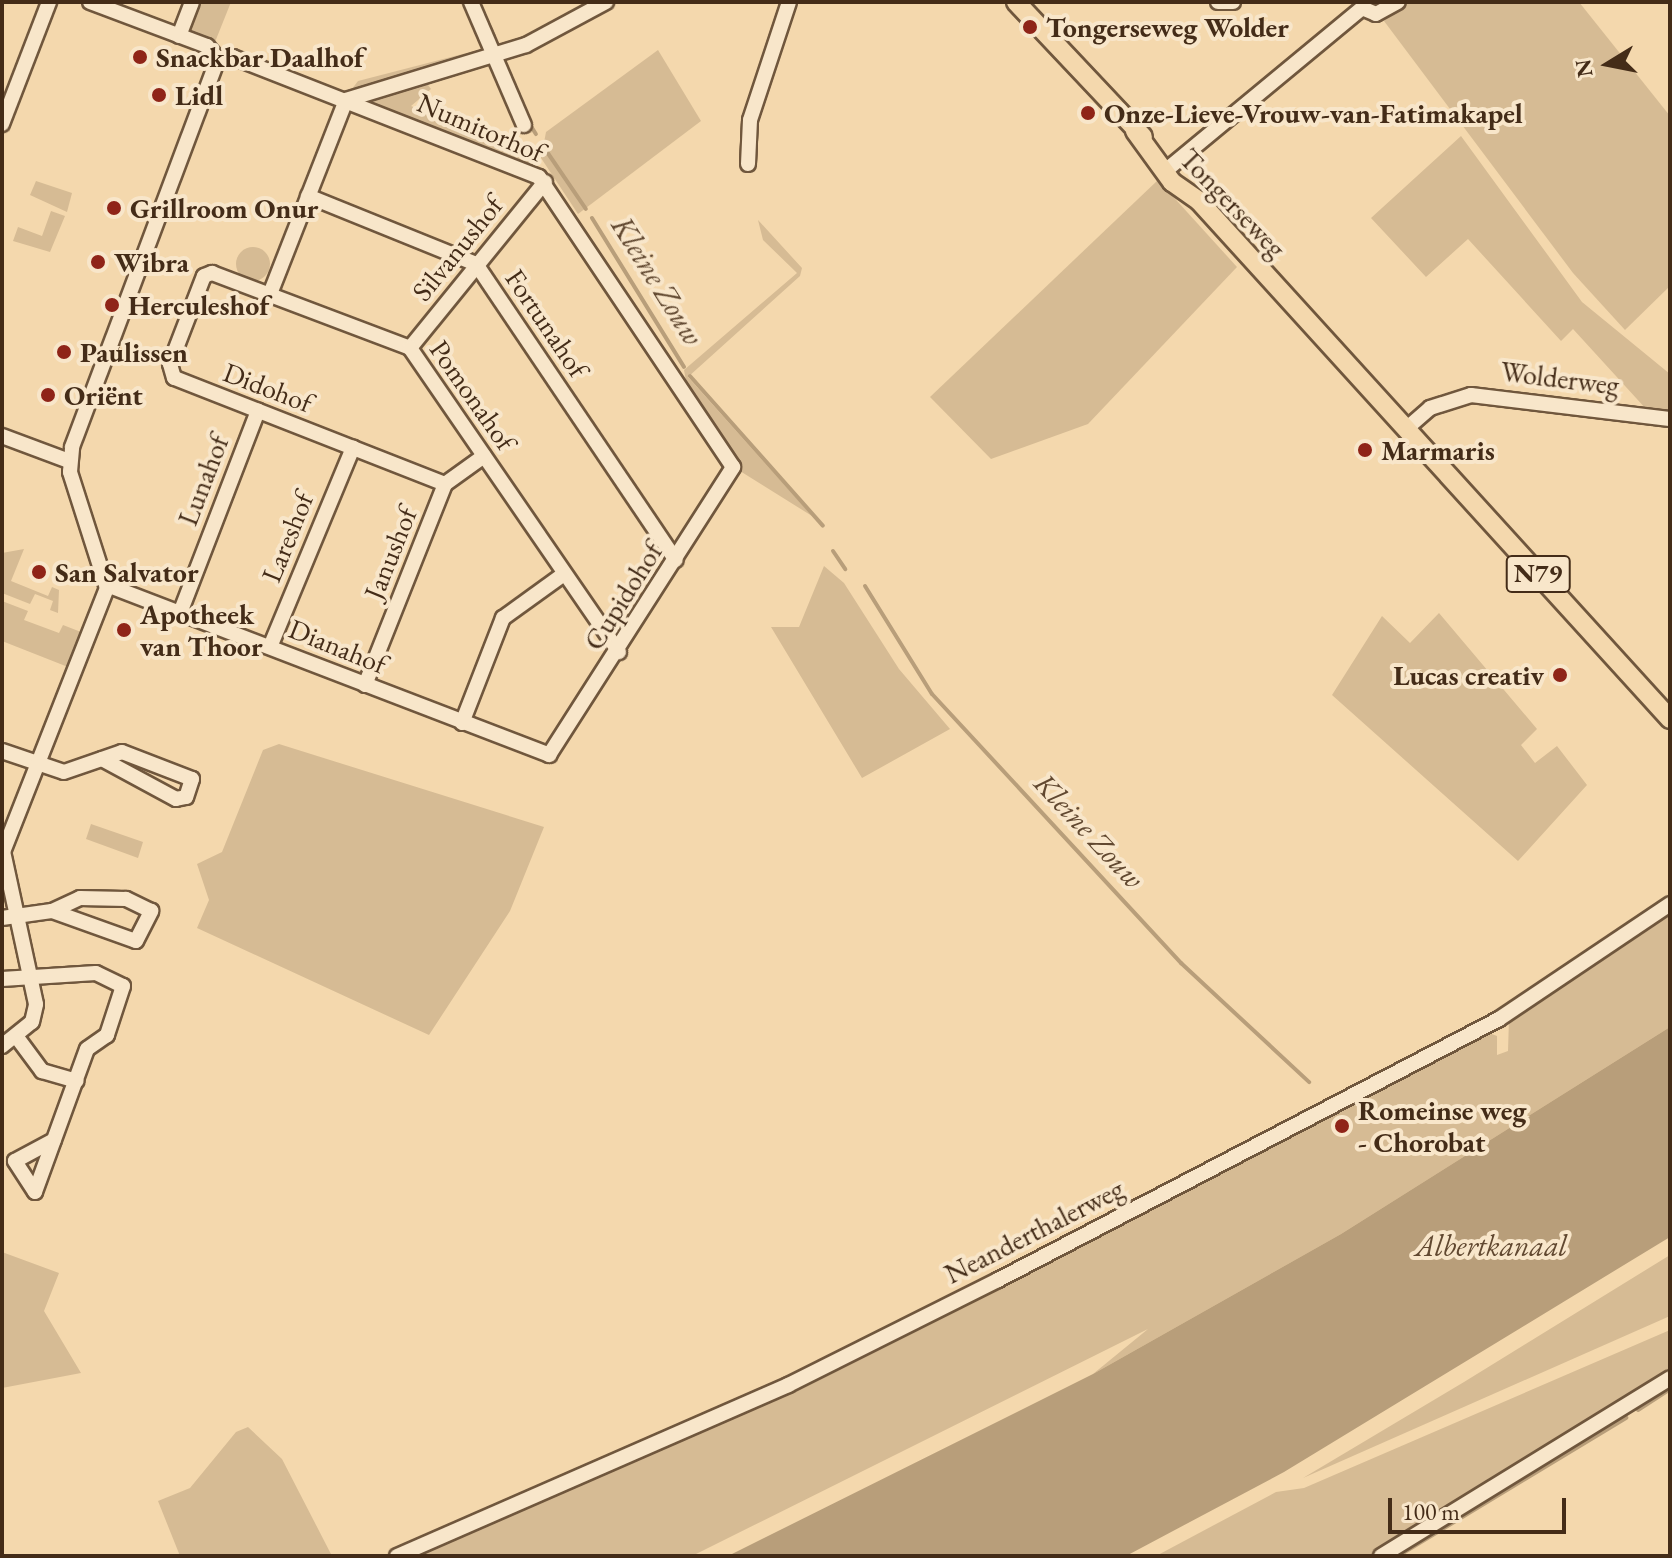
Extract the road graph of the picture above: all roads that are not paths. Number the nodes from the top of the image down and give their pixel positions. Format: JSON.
{"nodes":[{"id":1,"x":49,"y":2,"type":"edge"},
{"id":2,"x":90,"y":2,"type":"edge"},
{"id":3,"x":192,"y":2,"type":"edge"},
{"id":4,"x":471,"y":2,"type":"edge"},
{"id":5,"x":606,"y":2,"type":"edge"},
{"id":6,"x":789,"y":2,"type":"edge"},
{"id":7,"x":1016,"y":2,"type":"edge"},
{"id":8,"x":1218,"y":2,"type":"edge"},
{"id":9,"x":1233,"y":2,"type":"edge"},
{"id":10,"x":1398,"y":2,"type":"edge"},
{"id":11,"x":1362,"y":5,"type":"edge"},
{"id":12,"x":179,"y":36,"type":"junction"},
{"id":13,"x":492,"y":55,"type":"junction"},
{"id":14,"x":218,"y":59,"type":"junction"},
{"id":15,"x":9,"y":87,"type":"edge"},
{"id":16,"x":346,"y":100,"type":"junction"},
{"id":17,"x":2,"y":124,"type":"edge"},
{"id":18,"x":524,"y":125,"type":"dead end"},
{"id":19,"x":748,"y":164,"type":"dead end"},
{"id":20,"x":1168,"y":168,"type":"junction"},
{"id":21,"x":545,"y":182,"type":"junction"},
{"id":22,"x":308,"y":196,"type":"junction"},
{"id":23,"x":476,"y":264,"type":"junction"},
{"id":24,"x":204,"y":276,"type":"joint"},
{"id":25,"x":270,"y":294,"type":"junction"},
{"id":26,"x":410,"y":348,"type":"junction"},
{"id":27,"x":258,"y":411,"type":"junction"},
{"id":28,"x":1670,"y":419,"type":"edge"},
{"id":29,"x":1406,"y":429,"type":"junction"},
{"id":30,"x":2,"y":436,"type":"edge"},
{"id":31,"x":353,"y":448,"type":"junction"},
{"id":32,"x":484,"y":456,"type":"junction"},
{"id":33,"x":732,"y":459,"type":"joint"},
{"id":34,"x":69,"y":461,"type":"junction"},
{"id":35,"x":445,"y":484,"type":"junction"},
{"id":36,"x":676,"y":560,"type":"junction"},
{"id":37,"x":564,"y":574,"type":"junction"},
{"id":38,"x":107,"y":585,"type":"junction"},
{"id":39,"x":180,"y":613,"type":"junction"},
{"id":40,"x":270,"y":647,"type":"junction"},
{"id":41,"x":619,"y":652,"type":"junction"},
{"id":42,"x":365,"y":685,"type":"junction"},
{"id":43,"x":1670,"y":719,"type":"edge"},
{"id":44,"x":462,"y":723,"type":"junction"},
{"id":45,"x":2,"y":751,"type":"edge"},
{"id":46,"x":549,"y":755,"type":"joint"},
{"id":47,"x":102,"y":759,"type":"junction"},
{"id":48,"x":40,"y":765,"type":"junction"},
{"id":49,"x":2,"y":852,"type":"edge"},
{"id":50,"x":1670,"y":904,"type":"edge"},
{"id":51,"x":52,"y":911,"type":"junction"},
{"id":52,"x":2,"y":918,"type":"edge"},
{"id":53,"x":19,"y":918,"type":"junction"},
{"id":54,"x":29,"y":976,"type":"junction"},
{"id":55,"x":2,"y":979,"type":"edge"},
{"id":56,"x":16,"y":1036,"type":"junction"},
{"id":57,"x":2,"y":1046,"type":"edge"},
{"id":58,"x":77,"y":1081,"type":"junction"},
{"id":59,"x":54,"y":1140,"type":"dead end"},
{"id":60,"x":1670,"y":1378,"type":"edge"},
{"id":61,"x":397,"y":1556,"type":"edge"},
{"id":62,"x":1381,"y":1556,"type":"edge"}],
"edges":[{"from":1,"to":15,"type":"street"},
{"from":2,"to":12,"type":"street"},
{"from":3,"to":12,"type":"street"},
{"from":4,"to":13,"type":"street"},
{"from":5,"to":13,"type":"street"},
{"from":6,"to":19,"type":"street"},
{"from":7,"to":20,"type":"main road","name":"Tongerseweg"},
{"from":8,"to":9,"type":"street"},
{"from":10,"to":11,"type":"street"},
{"from":11,"to":20,"type":"street"},
{"from":12,"to":14,"type":"street"},
{"from":13,"to":16,"type":"street"},
{"from":13,"to":18,"type":"street"},
{"from":14,"to":16,"type":"street","name":"Numitorhof"},
{"from":14,"to":34,"type":"street"},
{"from":15,"to":17,"type":"street"},
{"from":16,"to":21,"type":"street","name":"Numitorhof"},
{"from":16,"to":22,"type":"street"},
{"from":20,"to":29,"type":"main road","name":"Tongerseweg","number":"N79"},
{"from":21,"to":23,"type":"street","name":"Silvanushof"},
{"from":21,"to":33,"type":"street","name":"Numitorhof"},
{"from":22,"to":23,"type":"street","name":"Fortunahof"},
{"from":22,"to":25,"type":"street"},
{"from":23,"to":26,"type":"street","name":"Silvanushof"},
{"from":23,"to":36,"type":"street","name":"Fortunahof"},
{"from":24,"to":25,"type":"street","name":"Pomonahof"},
{"from":24,"to":27,"type":"street","name":"Didohof"},
{"from":25,"to":26,"type":"street","name":"Pomonahof"},
{"from":26,"to":32,"type":"street","name":"Pomonahof"},
{"from":27,"to":31,"type":"street","name":"Didohof"},
{"from":27,"to":39,"type":"street","name":"Lunahof"},
{"from":28,"to":29,"type":"street","name":"Wolderweg"},
{"from":29,"to":43,"type":"main road","number":"N79"},
{"from":30,"to":34,"type":"street"},
{"from":31,"to":35,"type":"street","name":"Didohof"},
{"from":31,"to":40,"type":"street","name":"Lareshof"},
{"from":32,"to":35,"type":"street","name":"Janushof"},
{"from":32,"to":37,"type":"street","name":"Pomonahof"},
{"from":33,"to":36,"type":"street","name":"Cupidohof"},
{"from":34,"to":38,"type":"street"},
{"from":35,"to":42,"type":"street","name":"Janushof"},
{"from":36,"to":41,"type":"street","name":"Cupidohof"},
{"from":37,"to":41,"type":"street","name":"Pomonahof"},
{"from":37,"to":44,"type":"street"},
{"from":38,"to":39,"type":"street","name":"Dianahof"},
{"from":38,"to":48,"type":"street"},
{"from":39,"to":40,"type":"street","name":"Dianahof"},
{"from":40,"to":42,"type":"street","name":"Dianahof"},
{"from":41,"to":46,"type":"street","name":"Cupidohof"},
{"from":42,"to":44,"type":"street","name":"Dianahof"},
{"from":44,"to":46,"type":"street","name":"Dianahof"},
{"from":45,"to":48,"type":"street"},
{"from":47,"to":47,"type":"street"},
{"from":47,"to":48,"type":"street"},
{"from":48,"to":49,"type":"street"},
{"from":49,"to":53,"type":"street"},
{"from":50,"to":61,"type":"street","name":"Neanderthalerweg"},
{"from":51,"to":51,"type":"street"},
{"from":51,"to":53,"type":"street"},
{"from":52,"to":53,"type":"street"},
{"from":53,"to":54,"type":"street"},
{"from":54,"to":55,"type":"street"},
{"from":54,"to":56,"type":"street"},
{"from":54,"to":58,"type":"street"},
{"from":56,"to":57,"type":"street"},
{"from":56,"to":58,"type":"street"},
{"from":58,"to":59,"type":"street"},
{"from":60,"to":62,"type":"street"}]}
